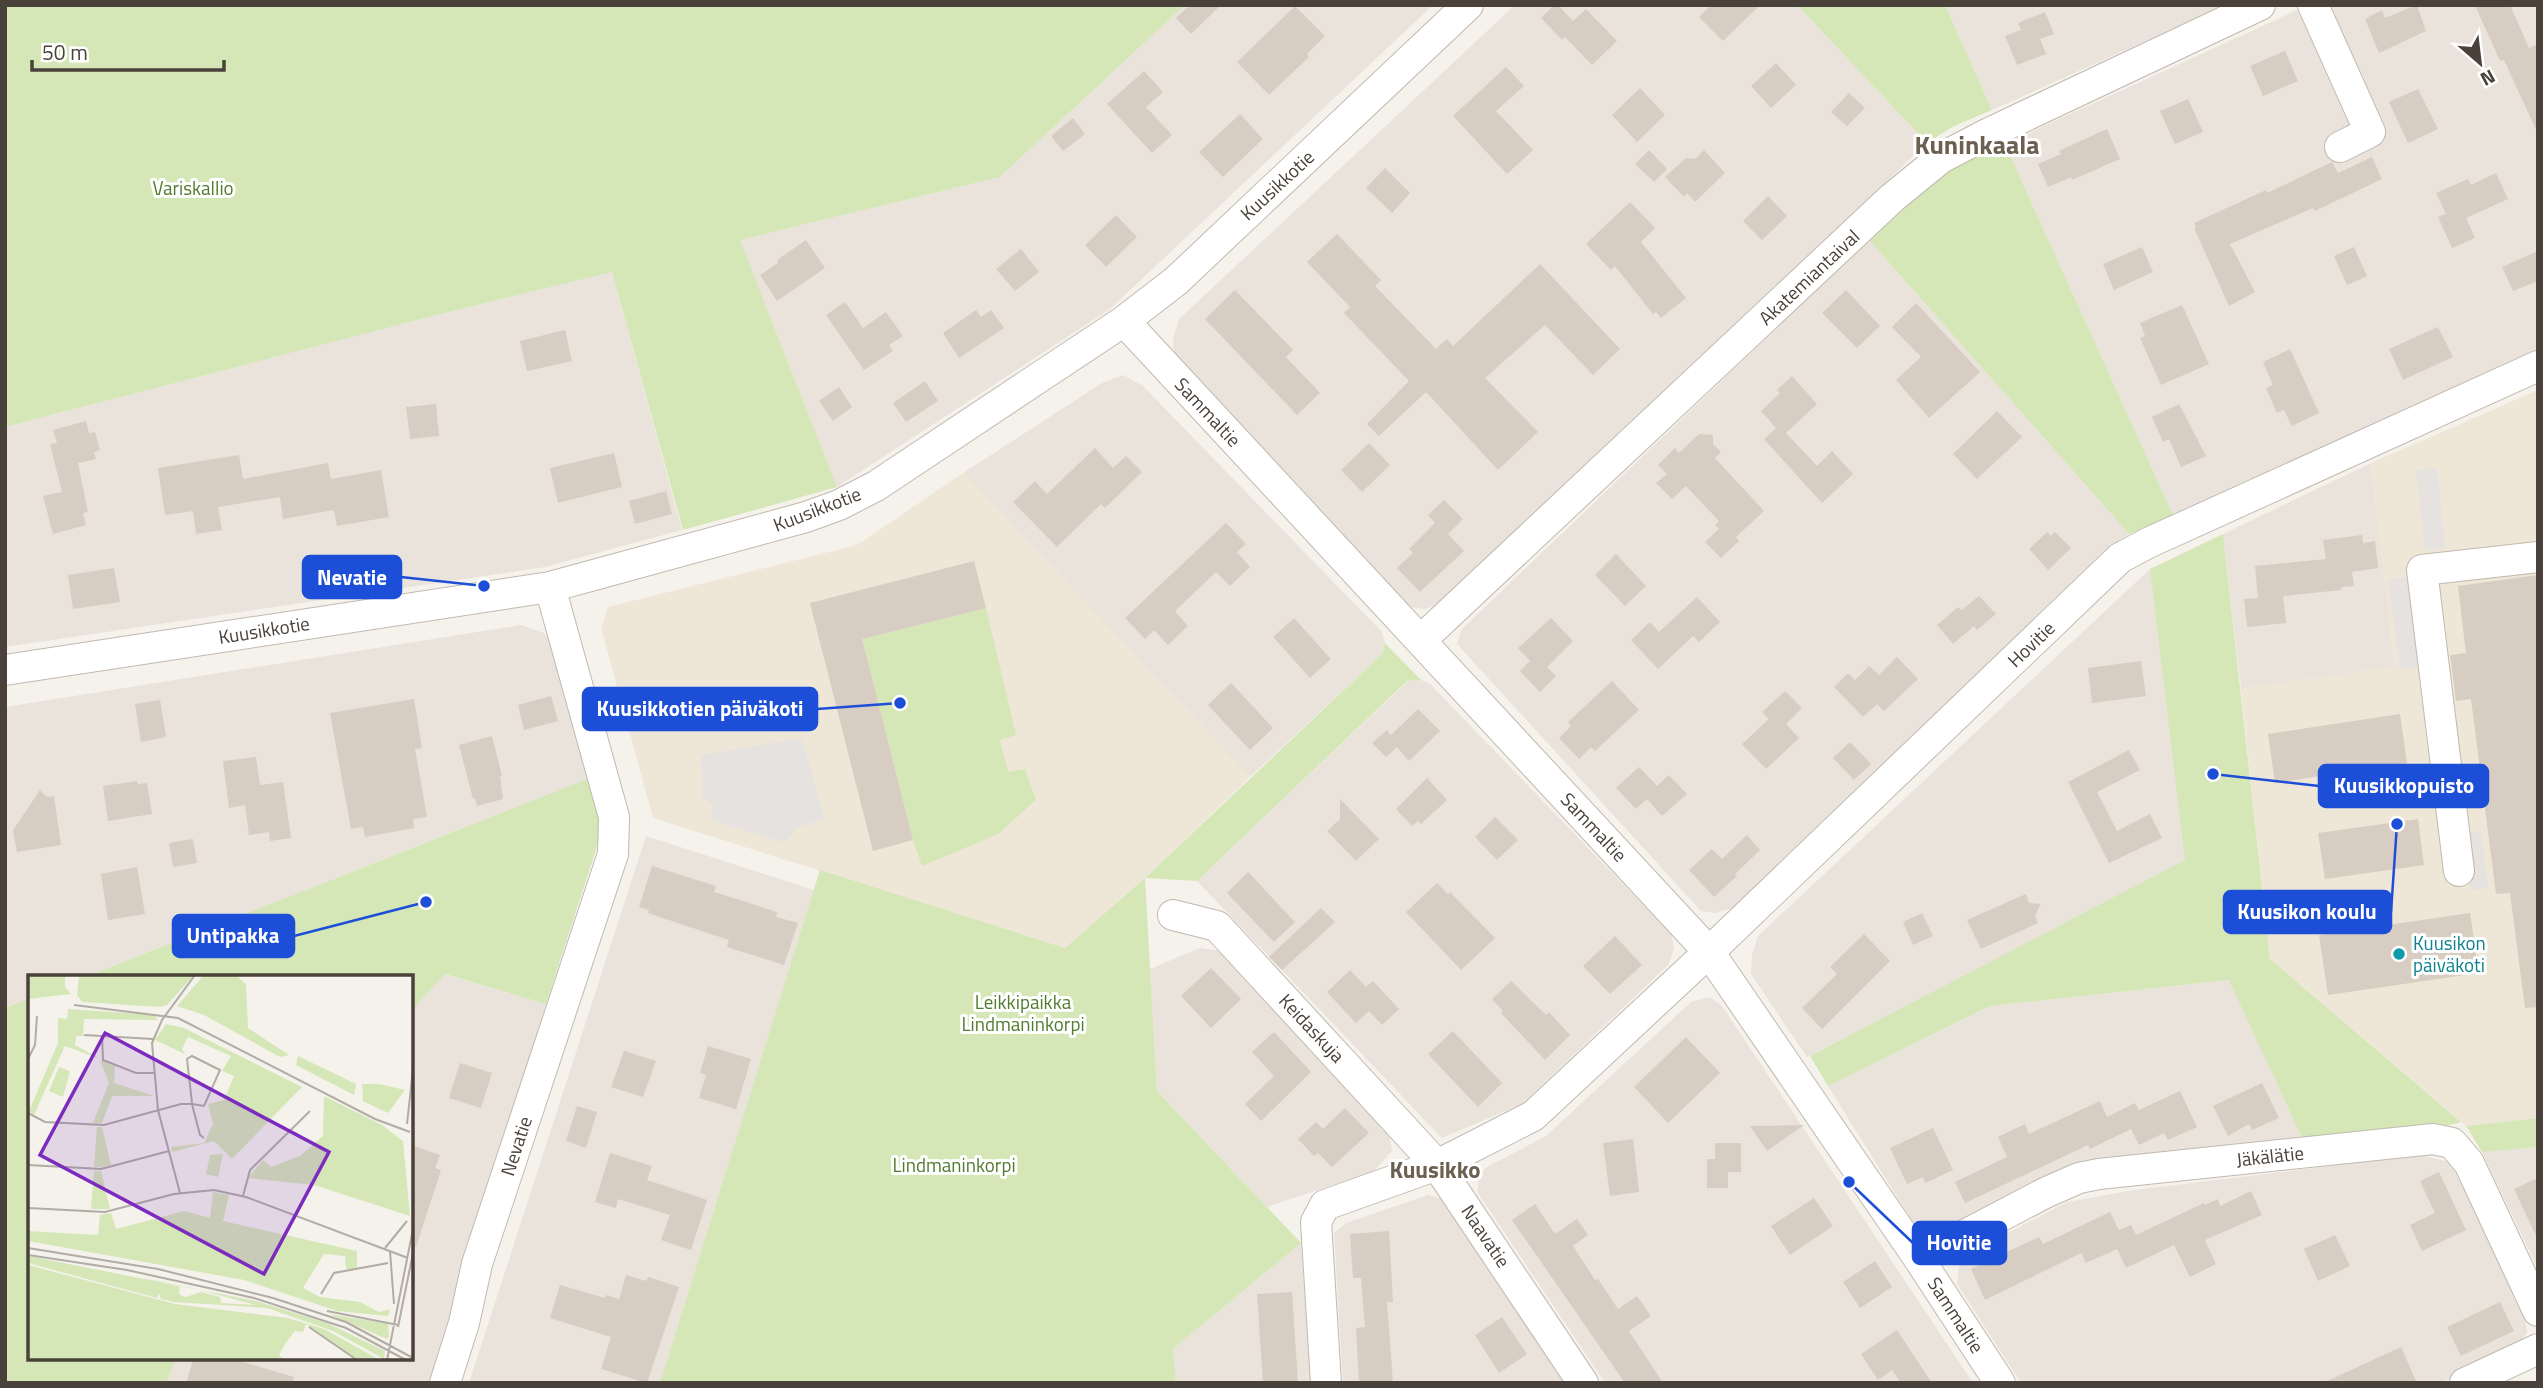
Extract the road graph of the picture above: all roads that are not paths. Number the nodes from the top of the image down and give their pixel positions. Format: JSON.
{"nodes":[{"id":1,"x":1468,"y":5,"type":"edge"},
{"id":2,"x":2260,"y":5,"type":"edge"},
{"id":3,"x":2313,"y":5,"type":"edge"},
{"id":4,"x":2340,"y":147,"type":"dead end"},
{"id":5,"x":1124,"y":321,"type":"junction"},
{"id":6,"x":2538,"y":367,"type":"edge"},
{"id":7,"x":2538,"y":557,"type":"edge"},
{"id":8,"x":550,"y":587,"type":"junction"},
{"id":9,"x":1421,"y":640,"type":"junction"},
{"id":10,"x":5,"y":670,"type":"edge"},
{"id":11,"x":2459,"y":871,"type":"dead end"},
{"id":12,"x":1173,"y":915,"type":"dead end"},
{"id":13,"x":1709,"y":952,"type":"junction"},
{"id":14,"x":1437,"y":1165,"type":"junction"},
{"id":15,"x":1919,"y":1259,"type":"junction"},
{"id":16,"x":2538,"y":1311,"type":"edge"},
{"id":17,"x":2538,"y":1349,"type":"edge"},
{"id":18,"x":445,"y":1383,"type":"edge"},
{"id":19,"x":1326,"y":1383,"type":"edge"},
{"id":20,"x":1583,"y":1383,"type":"edge"},
{"id":21,"x":2000,"y":1383,"type":"edge"},
{"id":22,"x":2465,"y":1383,"type":"edge"}],
"edges":[{"from":1,"to":5,"type":"street","name":"Kuusikkotie"},
{"from":2,"to":9,"type":"street","name":"Akatemiantaival"},
{"from":3,"to":4,"type":"street"},
{"from":5,"to":8,"type":"street","name":"Kuusikkotie"},
{"from":5,"to":9,"type":"street","name":"Sammaltie"},
{"from":6,"to":13,"type":"street","name":"Hovitie"},
{"from":7,"to":11,"type":"street"},
{"from":8,"to":10,"type":"street","name":"Kuusikkotie"},
{"from":8,"to":18,"type":"street","name":"Nevatie"},
{"from":9,"to":13,"type":"street","name":"Sammaltie"},
{"from":12,"to":14,"type":"street","name":"Keidaskuja"},
{"from":13,"to":14,"type":"street","name":"Hovitie"},
{"from":13,"to":15,"type":"street","name":"Sammaltie"},
{"from":14,"to":19,"type":"street"},
{"from":14,"to":20,"type":"street","name":"Naavatie"},
{"from":15,"to":16,"type":"street","name":"Jäkälätie"},
{"from":15,"to":21,"type":"street","name":"Sammaltie"},
{"from":17,"to":22,"type":"street"}]}
